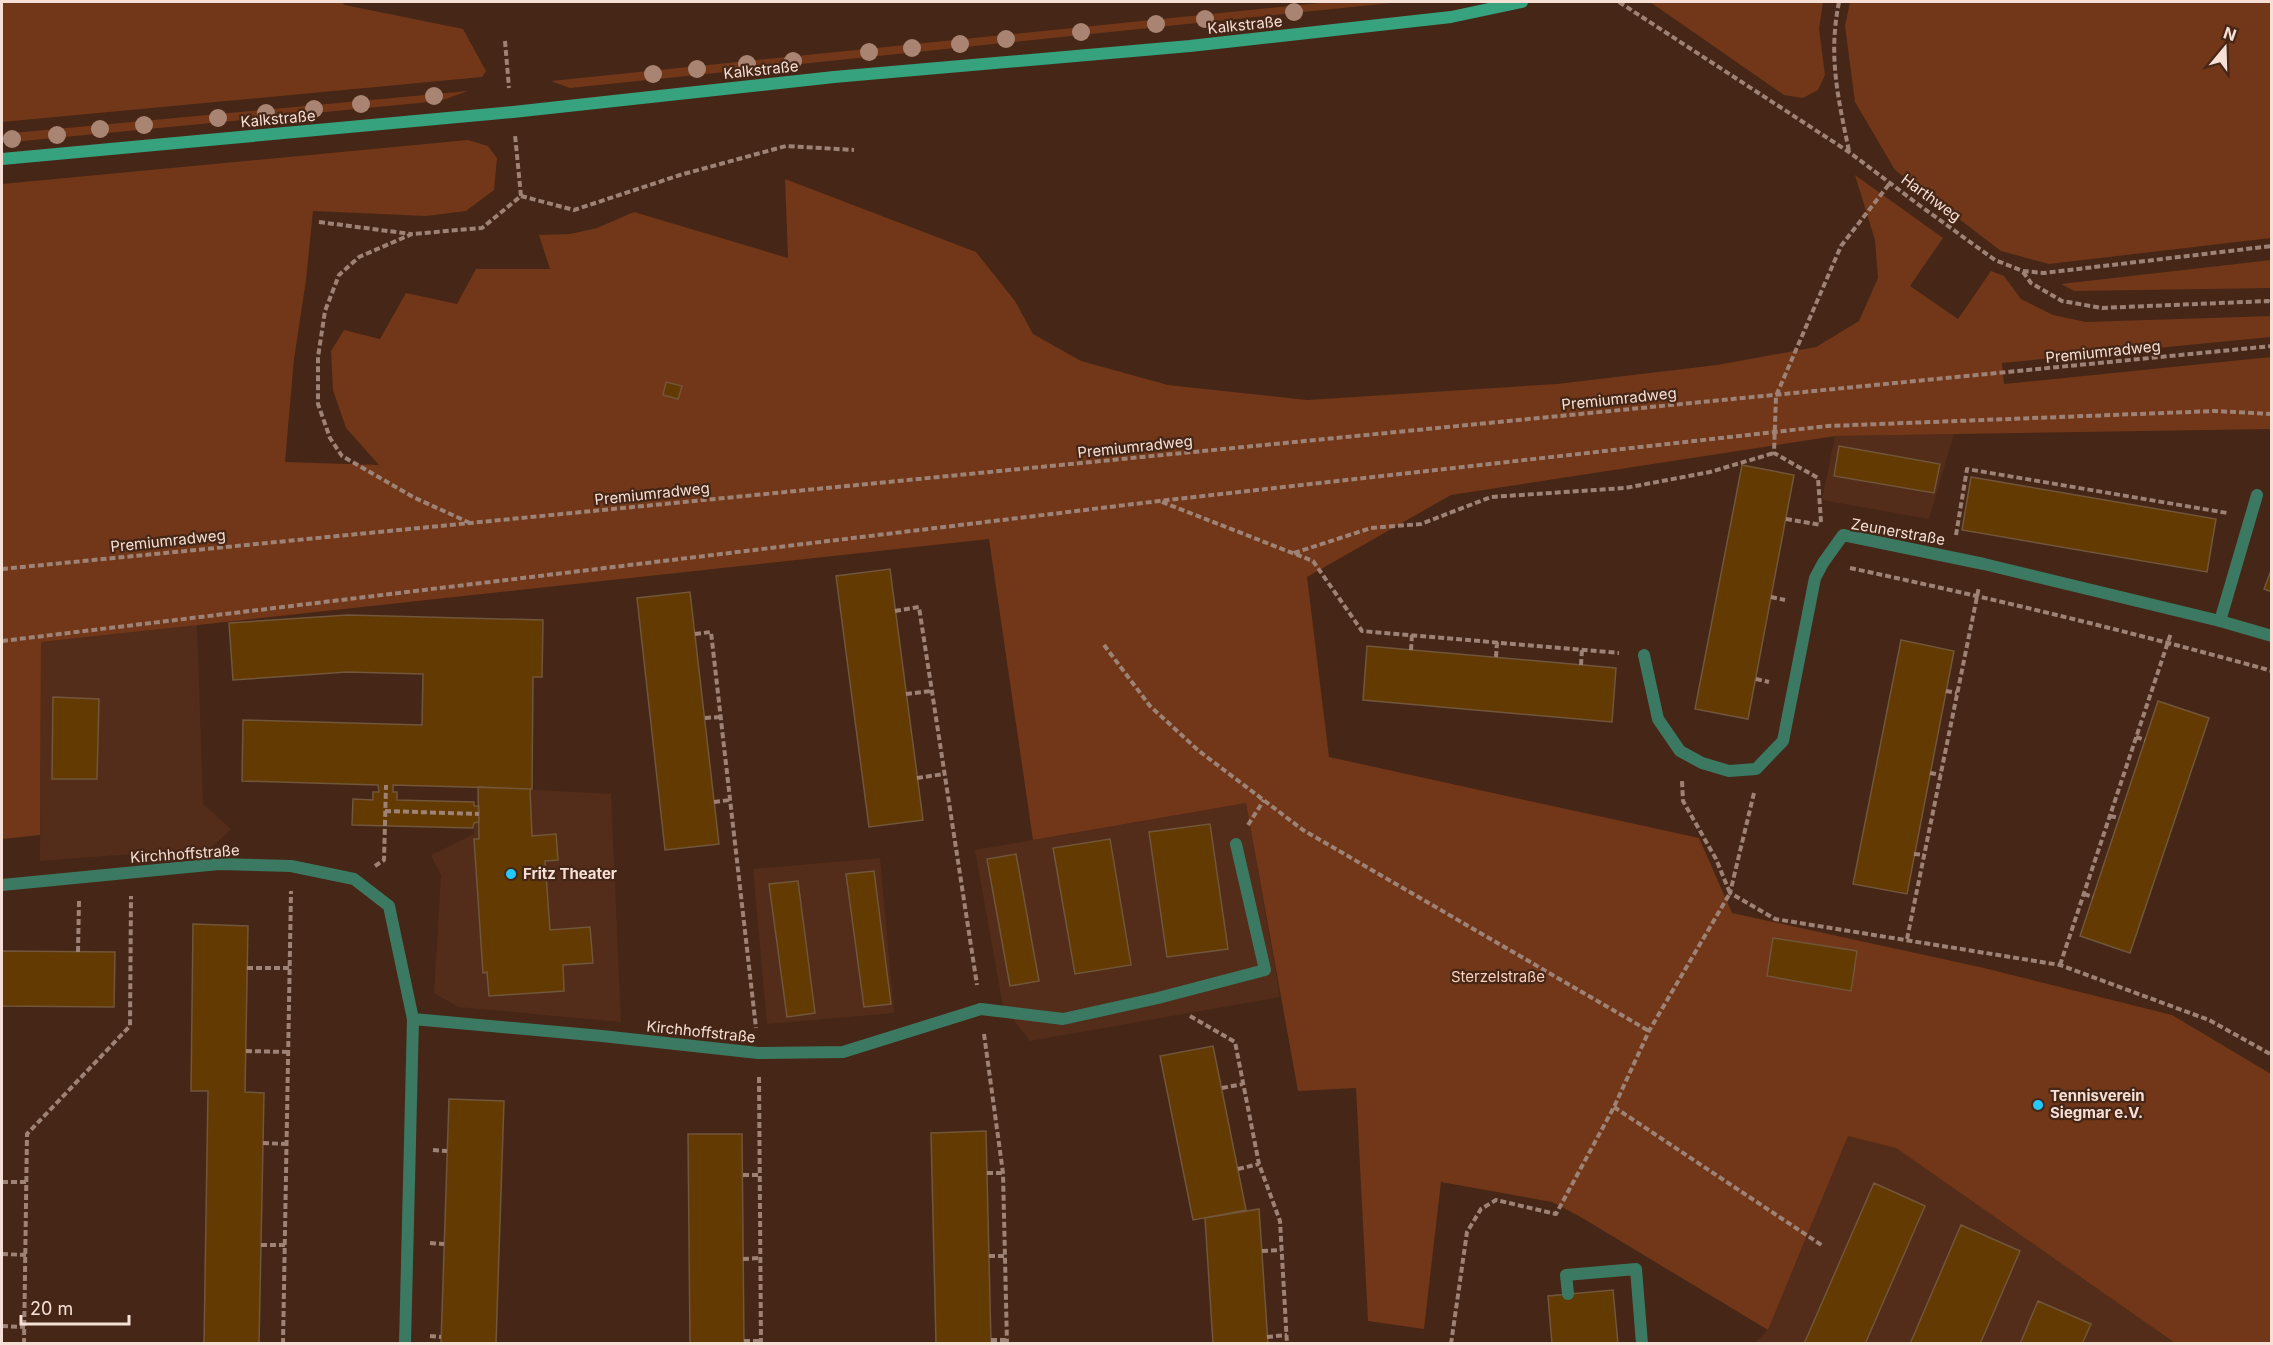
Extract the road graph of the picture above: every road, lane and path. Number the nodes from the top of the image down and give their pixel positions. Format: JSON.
{"nodes":[{"id":1,"x":1522,"y":2,"type":"edge"},
{"id":2,"x":1620,"y":2,"type":"edge"},
{"id":3,"x":1839,"y":2,"type":"edge"},
{"id":4,"x":505,"y":41,"type":"dead end"},
{"id":5,"x":513,"y":112,"type":"junction"},
{"id":6,"x":854,"y":150,"type":"dead end"},
{"id":7,"x":1849,"y":152,"type":"junction"},
{"id":8,"x":2,"y":159,"type":"edge"},
{"id":9,"x":1890,"y":183,"type":"junction"},
{"id":10,"x":521,"y":196,"type":"junction"},
{"id":11,"x":319,"y":222,"type":"dead end"},
{"id":12,"x":412,"y":234,"type":"junction"},
{"id":13,"x":2271,"y":246,"type":"edge"},
{"id":14,"x":2023,"y":271,"type":"junction"},
{"id":15,"x":2271,"y":303,"type":"edge"},
{"id":16,"x":2271,"y":346,"type":"edge"},
{"id":17,"x":1776,"y":396,"type":"junction"},
{"id":18,"x":2271,"y":414,"type":"edge"},
{"id":19,"x":1775,"y":432,"type":"junction"},
{"id":20,"x":1774,"y":453,"type":"junction"},
{"id":21,"x":2013,"y":476,"type":"junction"},
{"id":22,"x":2012,"y":484,"type":"dead end"},
{"id":23,"x":2095,"y":490,"type":"junction"},
{"id":24,"x":2257,"y":495,"type":"dead end"},
{"id":25,"x":2093,"y":498,"type":"dead end"},
{"id":26,"x":1159,"y":501,"type":"junction"},
{"id":27,"x":2176,"y":504,"type":"junction"},
{"id":28,"x":2175,"y":512,"type":"dead end"},
{"id":29,"x":2250,"y":516,"type":"junction"},
{"id":30,"x":1786,"y":519,"type":"dead end"},
{"id":31,"x":471,"y":524,"type":"junction"},
{"id":32,"x":1293,"y":554,"type":"junction"},
{"id":33,"x":1952,"y":557,"type":"junction"},
{"id":34,"x":1822,"y":563,"type":"junction"},
{"id":35,"x":1984,"y":564,"type":"junction"},
{"id":36,"x":2,"y":569,"type":"edge"},
{"id":37,"x":1977,"y":595,"type":"junction"},
{"id":38,"x":2178,"y":610,"type":"junction"},
{"id":39,"x":895,"y":611,"type":"dead end"},
{"id":40,"x":2220,"y":621,"type":"junction"},
{"id":41,"x":695,"y":634,"type":"dead end"},
{"id":42,"x":1412,"y":634,"type":"junction"},
{"id":43,"x":2271,"y":636,"type":"edge"},
{"id":44,"x":2,"y":641,"type":"edge"},
{"id":45,"x":1497,"y":642,"type":"junction"},
{"id":46,"x":2168,"y":642,"type":"junction"},
{"id":47,"x":1104,"y":645,"type":"dead end"},
{"id":48,"x":1582,"y":649,"type":"junction"},
{"id":49,"x":1411,"y":650,"type":"dead end"},
{"id":50,"x":1644,"y":655,"type":"joint"},
{"id":51,"x":1496,"y":657,"type":"dead end"},
{"id":52,"x":1581,"y":665,"type":"dead end"},
{"id":53,"x":2271,"y":671,"type":"edge"},
{"id":54,"x":931,"y":691,"type":"junction"},
{"id":55,"x":1946,"y":692,"type":"dead end"},
{"id":56,"x":1957,"y":693,"type":"junction"},
{"id":57,"x":906,"y":694,"type":"dead end"},
{"id":58,"x":720,"y":717,"type":"junction"},
{"id":59,"x":705,"y":718,"type":"dead end"},
{"id":60,"x":2136,"y":737,"type":"junction"},
{"id":61,"x":2145,"y":740,"type":"dead end"},
{"id":62,"x":1680,"y":751,"type":"junction"},
{"id":63,"x":1761,"y":765,"type":"junction"},
{"id":64,"x":1930,"y":773,"type":"dead end"},
{"id":65,"x":944,"y":774,"type":"junction"},
{"id":66,"x":1941,"y":775,"type":"junction"},
{"id":67,"x":917,"y":778,"type":"dead end"},
{"id":68,"x":386,"y":785,"type":"dead end"},
{"id":69,"x":730,"y":800,"type":"junction"},
{"id":70,"x":714,"y":802,"type":"dead end"},
{"id":71,"x":385,"y":811,"type":"junction"},
{"id":72,"x":479,"y":814,"type":"dead end"},
{"id":73,"x":2110,"y":816,"type":"junction"},
{"id":74,"x":2119,"y":818,"type":"dead end"},
{"id":75,"x":1236,"y":844,"type":"dead end"},
{"id":76,"x":1914,"y":854,"type":"dead end"},
{"id":77,"x":1924,"y":855,"type":"junction"},
{"id":78,"x":291,"y":866,"type":"junction"},
{"id":79,"x":131,"y":872,"type":"junction"},
{"id":80,"x":354,"y":879,"type":"junction"},
{"id":81,"x":2,"y":885,"type":"edge"},
{"id":82,"x":1730,"y":893,"type":"junction"},
{"id":83,"x":2084,"y":894,"type":"junction"},
{"id":84,"x":2093,"y":897,"type":"dead end"},
{"id":85,"x":79,"y":909,"type":"dead end"},
{"id":86,"x":1907,"y":939,"type":"junction"},
{"id":87,"x":78,"y":951,"type":"dead end"},
{"id":88,"x":2060,"y":965,"type":"junction"},
{"id":89,"x":247,"y":968,"type":"dead end"},
{"id":90,"x":289,"y":968,"type":"junction"},
{"id":91,"x":1158,"y":998,"type":"junction"},
{"id":92,"x":981,"y":1008,"type":"junction"},
{"id":93,"x":412,"y":1019,"type":"junction"},
{"id":94,"x":1649,"y":1031,"type":"junction"},
{"id":95,"x":246,"y":1051,"type":"dead end"},
{"id":96,"x":288,"y":1052,"type":"junction"},
{"id":97,"x":758,"y":1053,"type":"junction"},
{"id":98,"x":2271,"y":1056,"type":"edge"},
{"id":99,"x":1243,"y":1084,"type":"junction"},
{"id":100,"x":1222,"y":1088,"type":"dead end"},
{"id":101,"x":1614,"y":1107,"type":"junction"},
{"id":102,"x":263,"y":1143,"type":"dead end"},
{"id":103,"x":286,"y":1144,"type":"junction"},
{"id":104,"x":1259,"y":1164,"type":"junction"},
{"id":105,"x":1238,"y":1169,"type":"dead end"},
{"id":106,"x":987,"y":1173,"type":"dead end"},
{"id":107,"x":1003,"y":1173,"type":"junction"},
{"id":108,"x":743,"y":1175,"type":"dead end"},
{"id":109,"x":759,"y":1175,"type":"junction"},
{"id":110,"x":2,"y":1182,"type":"edge"},
{"id":111,"x":27,"y":1182,"type":"junction"},
{"id":112,"x":261,"y":1245,"type":"dead end"},
{"id":113,"x":285,"y":1245,"type":"junction"},
{"id":114,"x":1823,"y":1246,"type":"dead end"},
{"id":115,"x":1281,"y":1250,"type":"junction"},
{"id":116,"x":1262,"y":1251,"type":"dead end"},
{"id":117,"x":2,"y":1254,"type":"edge"},
{"id":118,"x":26,"y":1255,"type":"junction"},
{"id":119,"x":989,"y":1256,"type":"dead end"},
{"id":120,"x":1005,"y":1256,"type":"junction"},
{"id":121,"x":743,"y":1258,"type":"dead end"},
{"id":122,"x":760,"y":1258,"type":"junction"},
{"id":123,"x":1568,"y":1294,"type":"dead end"},
{"id":124,"x":2,"y":1326,"type":"edge"},
{"id":125,"x":25,"y":1327,"type":"junction"},
{"id":126,"x":1287,"y":1335,"type":"junction"},
{"id":127,"x":1267,"y":1337,"type":"dead end"},
{"id":128,"x":991,"y":1340,"type":"dead end"},
{"id":129,"x":744,"y":1341,"type":"dead end"},
{"id":130,"x":761,"y":1342,"type":"edge"},
{"id":131,"x":1007,"y":1342,"type":"edge"},
{"id":132,"x":24,"y":1344,"type":"edge"},
{"id":133,"x":283,"y":1344,"type":"edge"},
{"id":134,"x":405,"y":1344,"type":"edge"},
{"id":135,"x":1287,"y":1344,"type":"edge"},
{"id":136,"x":1451,"y":1344,"type":"edge"},
{"id":137,"x":1642,"y":1344,"type":"edge"}],
"edges":[{"from":1,"to":5,"type":"main road","name":"Kalkstraße"},
{"from":2,"to":7,"type":"path","name":"Harthweg"},
{"from":3,"to":7,"type":"path"},
{"from":4,"to":5,"type":"path"},
{"from":5,"to":8,"type":"main road","name":"Kalkstraße"},
{"from":5,"to":10,"type":"path"},
{"from":6,"to":10,"type":"path"},
{"from":7,"to":9,"type":"path","name":"Harthweg"},
{"from":9,"to":14,"type":"path","name":"Harthweg"},
{"from":9,"to":17,"type":"path"},
{"from":10,"to":12,"type":"path"},
{"from":11,"to":12,"type":"path"},
{"from":12,"to":31,"type":"path"},
{"from":13,"to":14,"type":"path","name":"Harthweg"},
{"from":14,"to":15,"type":"path"},
{"from":16,"to":17,"type":"path","name":"Premiumradweg"},
{"from":17,"to":19,"type":"path"},
{"from":17,"to":31,"type":"path","name":"Premiumradweg"},
{"from":18,"to":19,"type":"path"},
{"from":19,"to":20,"type":"path"},
{"from":19,"to":26,"type":"path"},
{"from":20,"to":30,"type":"path"},
{"from":20,"to":32,"type":"path"},
{"from":21,"to":22,"type":"path"},
{"from":21,"to":23,"type":"path"},
{"from":21,"to":33,"type":"path"},
{"from":23,"to":25,"type":"path"},
{"from":23,"to":27,"type":"path"},
{"from":24,"to":29,"type":"street"},
{"from":26,"to":32,"type":"path"},
{"from":26,"to":44,"type":"path"},
{"from":27,"to":28,"type":"path"},
{"from":27,"to":29,"type":"path"},
{"from":29,"to":40,"type":"street"},
{"from":31,"to":36,"type":"path","name":"Premiumradweg"},
{"from":32,"to":42,"type":"path"},
{"from":33,"to":34,"type":"street","name":"Zeunerstraße"},
{"from":33,"to":35,"type":"street","name":"Zeunerstraße"},
{"from":34,"to":37,"type":"path"},
{"from":34,"to":63,"type":"street","name":"Zeunerstraße"},
{"from":35,"to":37,"type":"path"},
{"from":35,"to":38,"type":"street","name":"Zeunerstraße"},
{"from":37,"to":46,"type":"path"},
{"from":37,"to":56,"type":"path"},
{"from":38,"to":40,"type":"street","name":"Zeunerstraße"},
{"from":38,"to":46,"type":"path"},
{"from":39,"to":54,"type":"path"},
{"from":40,"to":43,"type":"street","name":"Zeunerstraße"},
{"from":41,"to":58,"type":"path"},
{"from":42,"to":45,"type":"path"},
{"from":42,"to":49,"type":"path"},
{"from":45,"to":48,"type":"path"},
{"from":45,"to":51,"type":"path"},
{"from":46,"to":53,"type":"path"},
{"from":46,"to":60,"type":"path"},
{"from":47,"to":94,"type":"path"},
{"from":48,"to":50,"type":"path"},
{"from":48,"to":52,"type":"path"},
{"from":50,"to":62,"type":"street"},
{"from":54,"to":57,"type":"path"},
{"from":54,"to":65,"type":"path"},
{"from":55,"to":56,"type":"path"},
{"from":56,"to":66,"type":"path"},
{"from":58,"to":59,"type":"path"},
{"from":58,"to":69,"type":"path"},
{"from":60,"to":61,"type":"path"},
{"from":60,"to":73,"type":"path"},
{"from":62,"to":63,"type":"street"},
{"from":62,"to":82,"type":"path"},
{"from":63,"to":82,"type":"path"},
{"from":64,"to":66,"type":"path"},
{"from":65,"to":67,"type":"path"},
{"from":65,"to":92,"type":"path"},
{"from":66,"to":77,"type":"path"},
{"from":68,"to":71,"type":"path"},
{"from":69,"to":70,"type":"path"},
{"from":69,"to":97,"type":"path"},
{"from":71,"to":72,"type":"path"},
{"from":71,"to":80,"type":"path"},
{"from":73,"to":74,"type":"path"},
{"from":73,"to":83,"type":"path"},
{"from":75,"to":91,"type":"street"},
{"from":76,"to":77,"type":"path"},
{"from":77,"to":86,"type":"path"},
{"from":78,"to":79,"type":"street","name":"Kirchhoffstraße"},
{"from":78,"to":80,"type":"street","name":"Kirchhoffstraße"},
{"from":78,"to":90,"type":"path"},
{"from":79,"to":81,"type":"street","name":"Kirchhoffstraße"},
{"from":79,"to":111,"type":"path"},
{"from":80,"to":93,"type":"street","name":"Kirchhoffstraße"},
{"from":82,"to":86,"type":"path"},
{"from":82,"to":94,"type":"path"},
{"from":83,"to":84,"type":"path"},
{"from":83,"to":88,"type":"path"},
{"from":85,"to":87,"type":"path"},
{"from":86,"to":88,"type":"path"},
{"from":88,"to":98,"type":"path"},
{"from":89,"to":90,"type":"path"},
{"from":90,"to":96,"type":"path"},
{"from":91,"to":92,"type":"street"},
{"from":91,"to":99,"type":"path"},
{"from":92,"to":97,"type":"street","name":"Kirchhoffstraße"},
{"from":92,"to":107,"type":"path"},
{"from":93,"to":97,"type":"street","name":"Kirchhoffstraße"},
{"from":93,"to":134,"type":"street","name":"Kirchhoffstraße"},
{"from":94,"to":101,"type":"path"},
{"from":95,"to":96,"type":"path"},
{"from":96,"to":103,"type":"path"},
{"from":97,"to":109,"type":"path"},
{"from":99,"to":100,"type":"path"},
{"from":99,"to":104,"type":"path"},
{"from":101,"to":114,"type":"path"},
{"from":101,"to":136,"type":"path"},
{"from":102,"to":103,"type":"path"},
{"from":103,"to":113,"type":"path"},
{"from":104,"to":105,"type":"path"},
{"from":104,"to":115,"type":"path"},
{"from":106,"to":107,"type":"path"},
{"from":107,"to":120,"type":"path"},
{"from":108,"to":109,"type":"path"},
{"from":109,"to":122,"type":"path"},
{"from":110,"to":111,"type":"path"},
{"from":111,"to":118,"type":"path"},
{"from":112,"to":113,"type":"path"},
{"from":113,"to":133,"type":"path"},
{"from":115,"to":116,"type":"path"},
{"from":115,"to":126,"type":"path"},
{"from":117,"to":118,"type":"path"},
{"from":118,"to":125,"type":"path"},
{"from":119,"to":120,"type":"path"},
{"from":120,"to":131,"type":"path"},
{"from":121,"to":122,"type":"path"},
{"from":122,"to":130,"type":"path"},
{"from":123,"to":137,"type":"street"},
{"from":124,"to":125,"type":"path"},
{"from":125,"to":132,"type":"path"},
{"from":126,"to":127,"type":"path"},
{"from":126,"to":135,"type":"path"},
{"from":128,"to":131,"type":"path"},
{"from":129,"to":130,"type":"path"}]}
